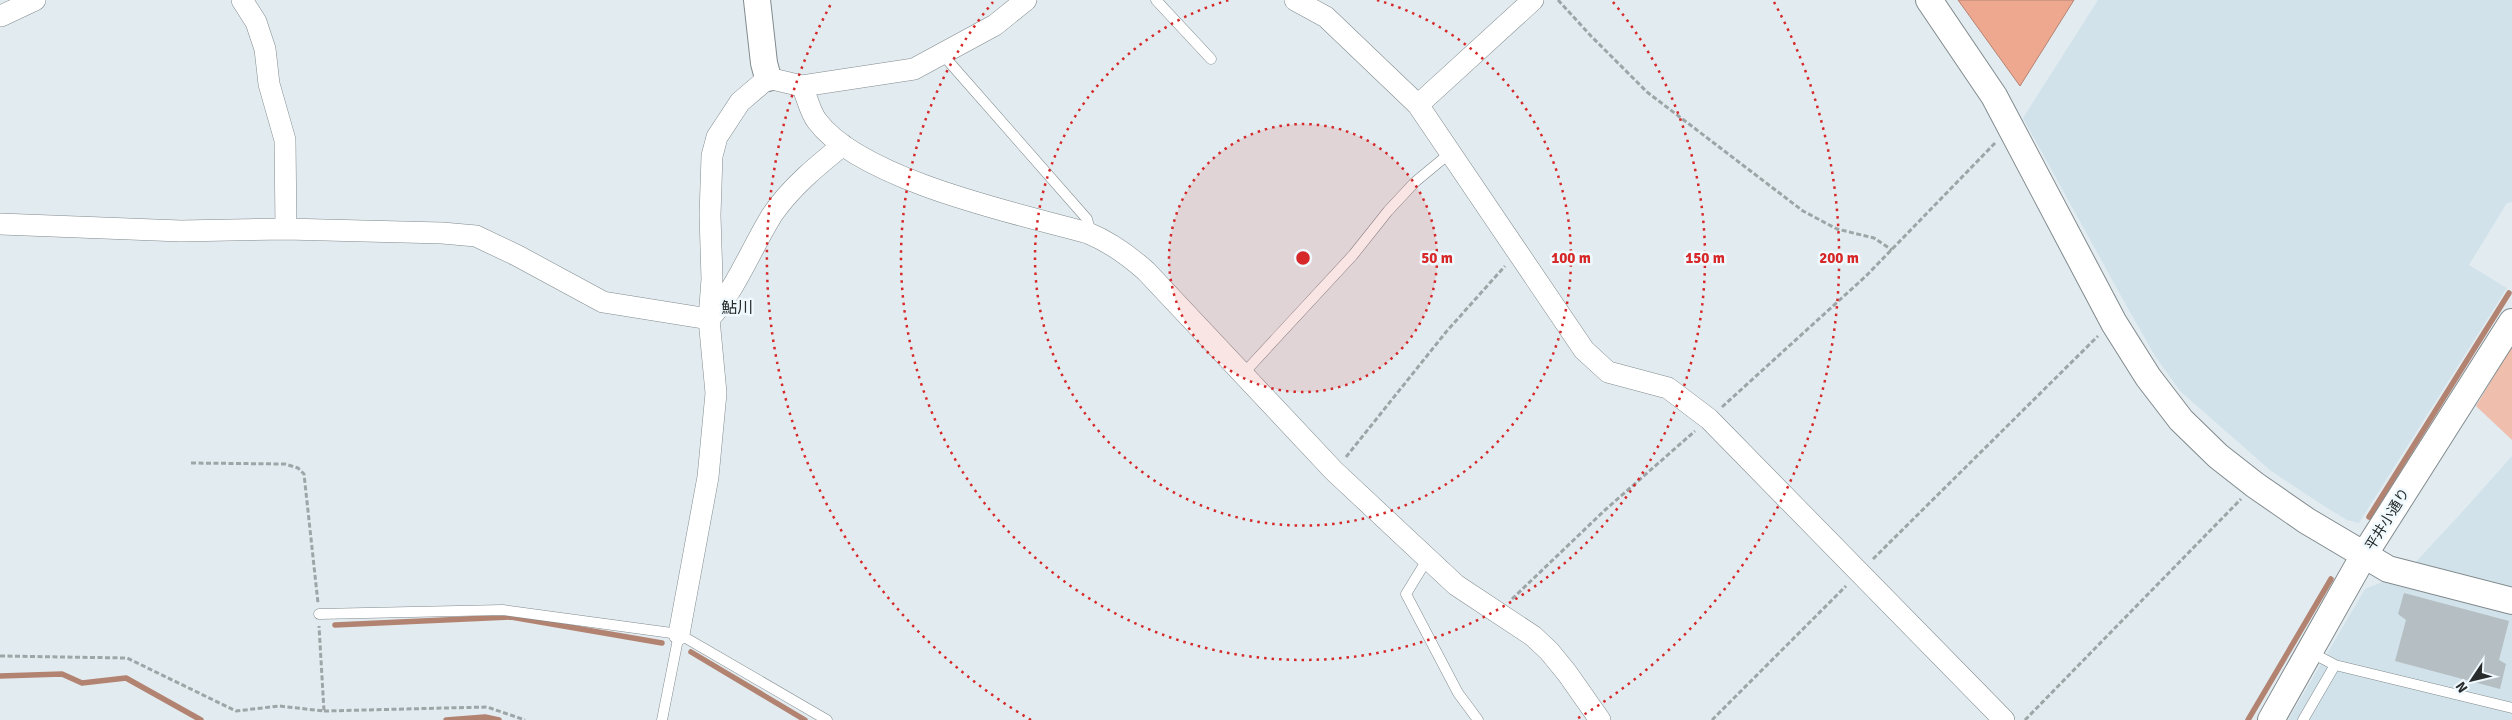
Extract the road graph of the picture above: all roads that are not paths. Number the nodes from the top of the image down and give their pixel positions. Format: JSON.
{"nodes":[{"id":1,"x":35,"y":0,"type":"edge"},
{"id":2,"x":242,"y":0,"type":"edge"},
{"id":3,"x":756,"y":0,"type":"edge"},
{"id":4,"x":1026,"y":0,"type":"edge"},
{"id":5,"x":1156,"y":0,"type":"edge"},
{"id":6,"x":1533,"y":0,"type":"edge"},
{"id":7,"x":1929,"y":0,"type":"edge"},
{"id":8,"x":1306,"y":2,"type":"edge"},
{"id":9,"x":1,"y":16,"type":"edge"},
{"id":10,"x":943,"y":55,"type":"junction"},
{"id":11,"x":1211,"y":59,"type":"dead end"},
{"id":12,"x":768,"y":78,"type":"junction"},
{"id":13,"x":802,"y":86,"type":"junction"},
{"id":14,"x":1418,"y":105,"type":"junction"},
{"id":15,"x":843,"y":145,"type":"junction"},
{"id":16,"x":1450,"y":153,"type":"junction"},
{"id":17,"x":0,"y":224,"type":"edge"},
{"id":18,"x":286,"y":229,"type":"junction"},
{"id":19,"x":1088,"y":234,"type":"junction"},
{"id":20,"x":709,"y":319,"type":"junction"},
{"id":21,"x":2512,"y":322,"type":"edge"},
{"id":22,"x":1242,"y":375,"type":"junction"},
{"id":23,"x":2364,"y":555,"type":"junction"},
{"id":24,"x":1428,"y":558,"type":"junction"},
{"id":25,"x":2512,"y":601,"type":"edge"},
{"id":26,"x":319,"y":614,"type":"road end"},
{"id":27,"x":679,"y":634,"type":"junction"},
{"id":28,"x":2310,"y":652,"type":"junction"},
{"id":29,"x":2335,"y":664,"type":"junction"},
{"id":30,"x":2512,"y":708,"type":"edge"},
{"id":31,"x":662,"y":720,"type":"edge"},
{"id":32,"x":827,"y":720,"type":"edge"},
{"id":33,"x":1478,"y":720,"type":"edge"},
{"id":34,"x":1600,"y":720,"type":"edge"},
{"id":35,"x":2004,"y":720,"type":"edge"},
{"id":36,"x":2271,"y":720,"type":"edge"},
{"id":37,"x":2303,"y":720,"type":"edge"}],
"edges":[{"from":1,"to":9,"type":"street"},
{"from":2,"to":18,"type":"street"},
{"from":3,"to":12,"type":"street"},
{"from":4,"to":10,"type":"street"},
{"from":5,"to":11,"type":"lane"},
{"from":6,"to":14,"type":"street"},
{"from":7,"to":23,"type":"street"},
{"from":8,"to":14,"type":"street"},
{"from":10,"to":13,"type":"street"},
{"from":10,"to":19,"type":"lane"},
{"from":12,"to":13,"type":"street"},
{"from":12,"to":20,"type":"street"},
{"from":13,"to":15,"type":"street"},
{"from":14,"to":16,"type":"street"},
{"from":15,"to":19,"type":"street"},
{"from":15,"to":20,"type":"street"},
{"from":16,"to":22,"type":"lane"},
{"from":16,"to":35,"type":"street"},
{"from":17,"to":18,"type":"street"},
{"from":18,"to":20,"type":"street"},
{"from":19,"to":22,"type":"street"},
{"from":20,"to":27,"type":"street"},
{"from":21,"to":23,"type":"street","name":"平井小通り"},
{"from":22,"to":24,"type":"street"},
{"from":23,"to":25,"type":"street"},
{"from":23,"to":28,"type":"street","name":"平井小通り"},
{"from":24,"to":33,"type":"lane"},
{"from":24,"to":34,"type":"street"},
{"from":26,"to":27,"type":"lane"},
{"from":27,"to":31,"type":"lane"},
{"from":27,"to":32,"type":"lane"},
{"from":28,"to":29,"type":"lane"},
{"from":28,"to":36,"type":"street","name":"平井小通り"},
{"from":29,"to":30,"type":"lane"},
{"from":29,"to":37,"type":"lane"}]}
